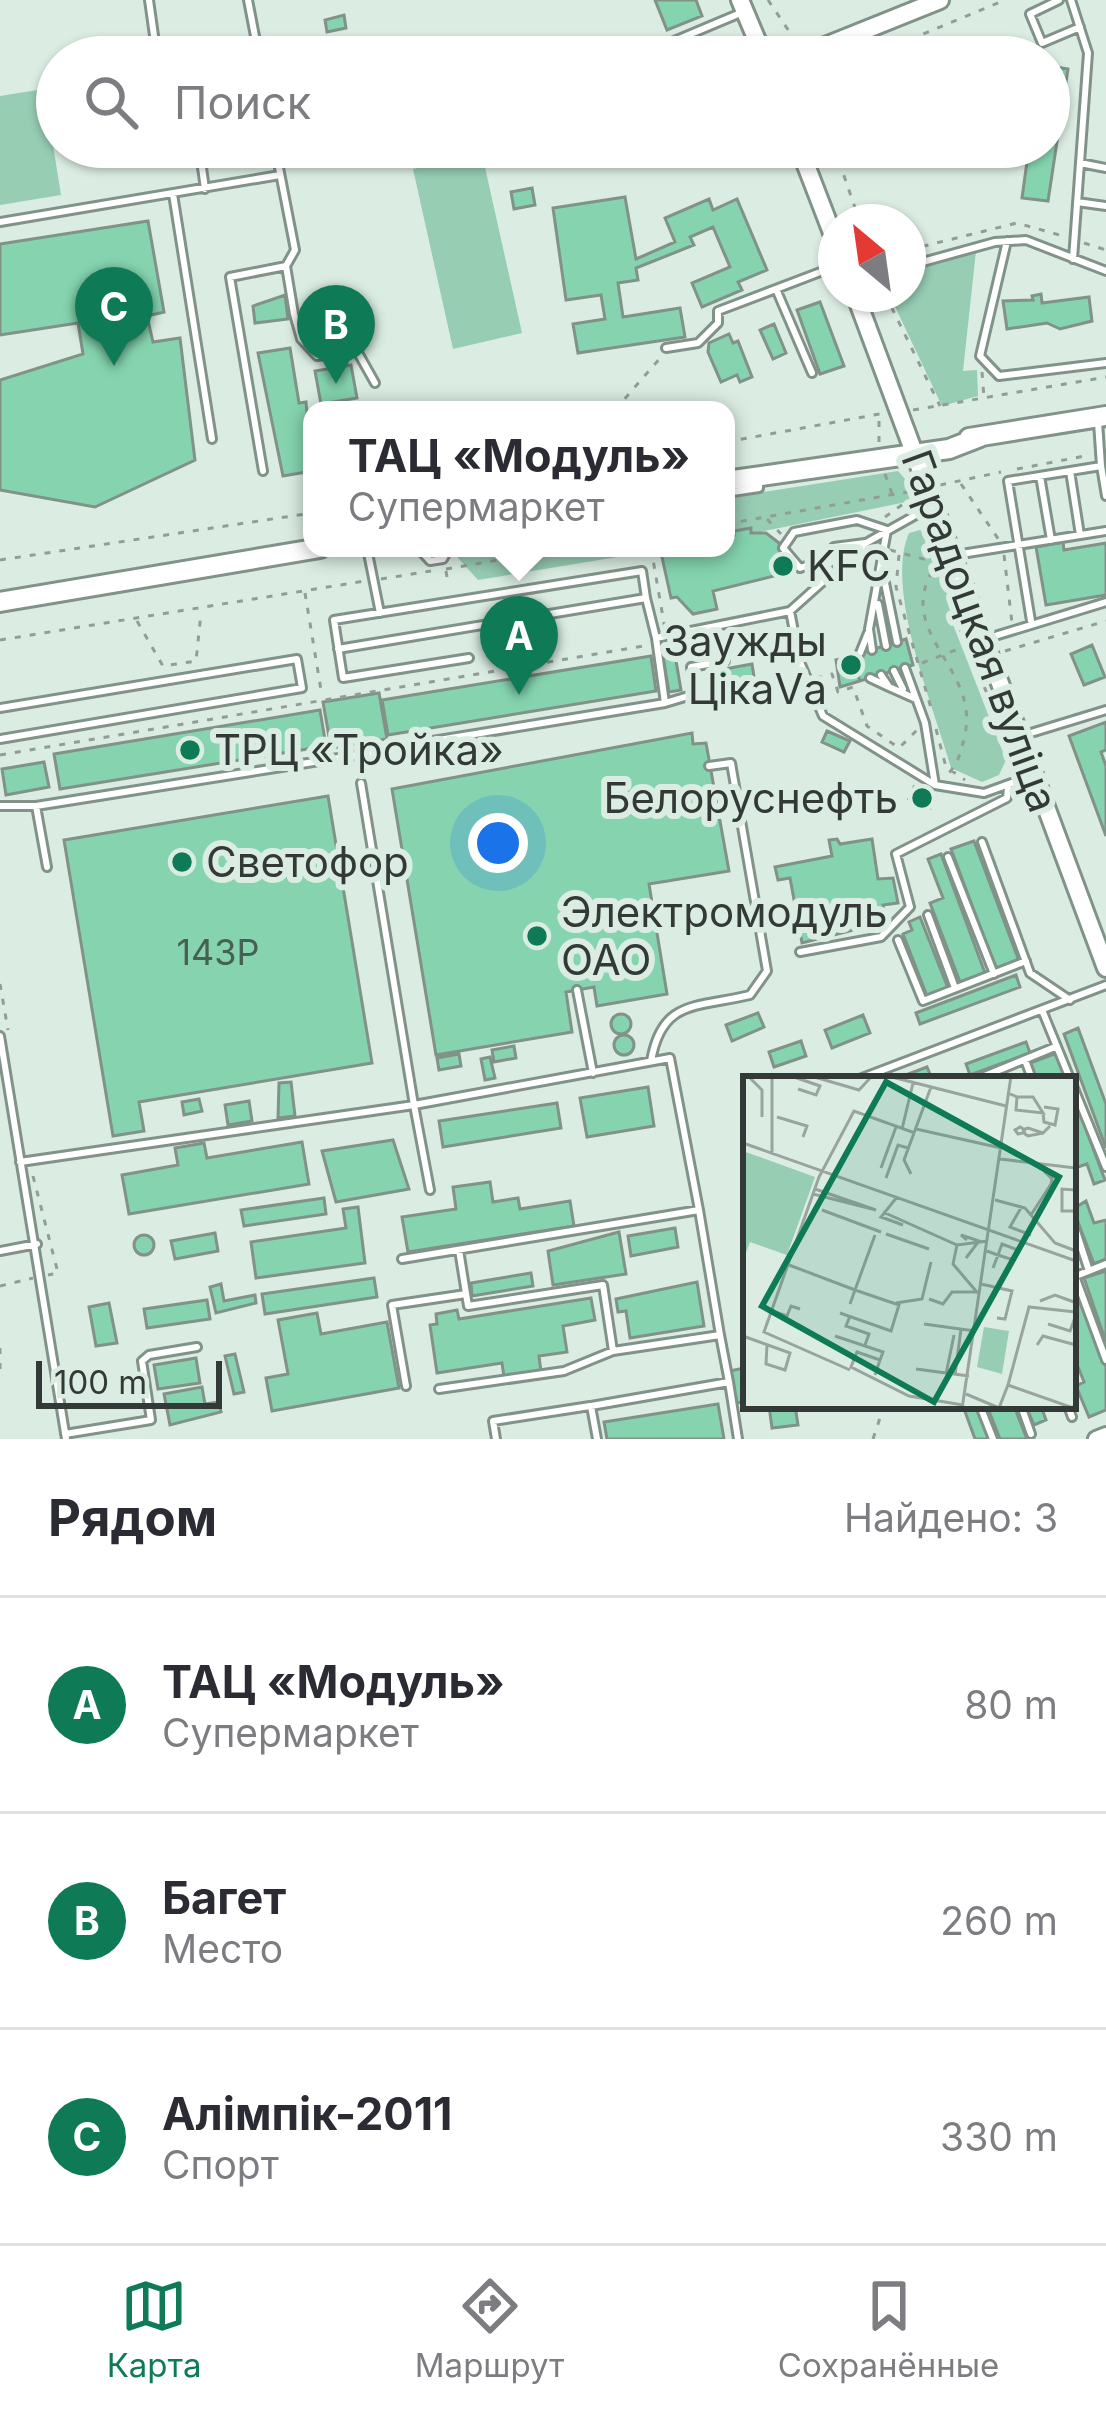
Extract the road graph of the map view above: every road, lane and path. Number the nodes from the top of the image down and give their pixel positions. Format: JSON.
{"nodes":[{"id":1,"x":149,"y":0,"type":"edge"},
{"id":2,"x":248,"y":0,"type":"edge"},
{"id":3,"x":768,"y":0,"type":"edge"},
{"id":4,"x":940,"y":0,"type":"edge"},
{"id":5,"x":1005,"y":0,"type":"edge"},
{"id":6,"x":1059,"y":0,"type":"edge"},
{"id":7,"x":1071,"y":0,"type":"edge"},
{"id":8,"x":743,"y":6,"type":"edge"},
{"id":9,"x":1080,"y":27,"type":"junction"},
{"id":10,"x":154,"y":36,"type":"edge"},
{"id":11,"x":255,"y":36,"type":"edge"},
{"id":12,"x":677,"y":36,"type":"edge"},
{"id":13,"x":755,"y":36,"type":"edge"},
{"id":14,"x":789,"y":36,"type":"edge"},
{"id":15,"x":851,"y":36,"type":"edge"},
{"id":16,"x":918,"y":36,"type":"edge"},
{"id":17,"x":1039,"y":36,"type":"edge"},
{"id":18,"x":1059,"y":36,"type":"edge"},
{"id":19,"x":1080,"y":163,"type":"junction"},
{"id":20,"x":202,"y":168,"type":"edge"},
{"id":21,"x":279,"y":168,"type":"edge"},
{"id":22,"x":807,"y":168,"type":"edge"},
{"id":23,"x":841,"y":168,"type":"edge"},
{"id":24,"x":1106,"y":169,"type":"edge"},
{"id":25,"x":280,"y":176,"type":"junction"},
{"id":26,"x":205,"y":189,"type":"junction"},
{"id":27,"x":173,"y":194,"type":"junction"},
{"id":28,"x":1078,"y":202,"type":"junction"},
{"id":29,"x":821,"y":204,"type":"edge"},
{"id":30,"x":854,"y":204,"type":"edge"},
{"id":31,"x":1106,"y":206,"type":"edge"},
{"id":32,"x":0,"y":221,"type":"edge"},
{"id":33,"x":1006,"y":241,"type":"junction"},
{"id":34,"x":1073,"y":259,"type":"junction"},
{"id":35,"x":926,"y":261,"type":"edge"},
{"id":36,"x":286,"y":266,"type":"junction"},
{"id":37,"x":1106,"y":271,"type":"edge"},
{"id":38,"x":818,"y":273,"type":"edge"},
{"id":39,"x":776,"y":289,"type":"junction"},
{"id":40,"x":862,"y":312,"type":"edge"},
{"id":41,"x":894,"y":312,"type":"edge"},
{"id":42,"x":666,"y":348,"type":"joint"},
{"id":43,"x":980,"y":356,"type":"junction"},
{"id":44,"x":1106,"y":363,"type":"edge"},
{"id":45,"x":812,"y":373,"type":"dead end"},
{"id":46,"x":1106,"y":377,"type":"edge"},
{"id":47,"x":375,"y":383,"type":"dead end"},
{"id":48,"x":984,"y":400,"type":"junction"},
{"id":49,"x":622,"y":401,"type":"edge"},
{"id":50,"x":941,"y":409,"type":"junction"},
{"id":51,"x":900,"y":411,"type":"junction"},
{"id":52,"x":879,"y":414,"type":"junction"},
{"id":53,"x":1102,"y":416,"type":"edge"},
{"id":54,"x":212,"y":439,"type":"dead end"},
{"id":55,"x":735,"y":440,"type":"edge"},
{"id":56,"x":913,"y":448,"type":"junction"},
{"id":57,"x":879,"y":454,"type":"junction"},
{"id":58,"x":1101,"y":466,"type":"junction"},
{"id":59,"x":262,"y":471,"type":"dead end"},
{"id":60,"x":1070,"y":471,"type":"junction"},
{"id":61,"x":760,"y":475,"type":"junction"},
{"id":62,"x":1040,"y":476,"type":"junction"},
{"id":63,"x":735,"y":479,"type":"edge"},
{"id":64,"x":959,"y":482,"type":"dead end"},
{"id":65,"x":911,"y":491,"type":"dead end"},
{"id":66,"x":735,"y":492,"type":"edge"},
{"id":67,"x":892,"y":495,"type":"dead end"},
{"id":68,"x":1106,"y":496,"type":"edge"},
{"id":69,"x":933,"y":505,"type":"junction"},
{"id":70,"x":303,"y":514,"type":"edge"},
{"id":71,"x":767,"y":519,"type":"dead end"},
{"id":72,"x":872,"y":525,"type":"junction"},
{"id":73,"x":887,"y":530,"type":"junction"},
{"id":74,"x":1106,"y":531,"type":"edge"},
{"id":75,"x":1081,"y":535,"type":"junction"},
{"id":76,"x":786,"y":539,"type":"junction"},
{"id":77,"x":1051,"y":539,"type":"junction"},
{"id":78,"x":866,"y":543,"type":"junction"},
{"id":79,"x":1017,"y":545,"type":"junction"},
{"id":80,"x":1003,"y":547,"type":"junction"},
{"id":81,"x":884,"y":548,"type":"junction"},
{"id":82,"x":303,"y":551,"type":"edge"},
{"id":83,"x":900,"y":553,"type":"junction"},
{"id":84,"x":369,"y":557,"type":"edge"},
{"id":85,"x":516,"y":557,"type":"edge"},
{"id":86,"x":652,"y":557,"type":"edge"},
{"id":87,"x":0,"y":560,"type":"edge"},
{"id":88,"x":945,"y":560,"type":"junction"},
{"id":89,"x":881,"y":563,"type":"junction"},
{"id":90,"x":446,"y":569,"type":"junction"},
{"id":91,"x":374,"y":580,"type":"junction"},
{"id":92,"x":448,"y":583,"type":"dead end"},
{"id":93,"x":305,"y":591,"type":"junction"},
{"id":94,"x":646,"y":598,"type":"junction"},
{"id":95,"x":877,"y":600,"type":"junction"},
{"id":96,"x":0,"y":602,"type":"edge"},
{"id":97,"x":1106,"y":602,"type":"edge"},
{"id":98,"x":201,"y":609,"type":"junction"},
{"id":99,"x":790,"y":611,"type":"junction"},
{"id":100,"x":380,"y":613,"type":"junction"},
{"id":101,"x":136,"y":619,"type":"junction"},
{"id":102,"x":1031,"y":621,"type":"junction"},
{"id":103,"x":1106,"y":621,"type":"edge"},
{"id":104,"x":753,"y":627,"type":"dead end"},
{"id":105,"x":1012,"y":628,"type":"junction"},
{"id":106,"x":869,"y":629,"type":"junction"},
{"id":107,"x":665,"y":633,"type":"dead end"},
{"id":108,"x":0,"y":640,"type":"edge"},
{"id":109,"x":657,"y":641,"type":"junction"},
{"id":110,"x":897,"y":642,"type":"dead end"},
{"id":111,"x":983,"y":645,"type":"junction"},
{"id":112,"x":886,"y":646,"type":"dead end"},
{"id":113,"x":1017,"y":648,"type":"junction"},
{"id":114,"x":338,"y":649,"type":"junction"},
{"id":115,"x":872,"y":650,"type":"dead end"},
{"id":116,"x":860,"y":653,"type":"dead end"},
{"id":117,"x":940,"y":655,"type":"junction"},
{"id":118,"x":754,"y":657,"type":"dead end"},
{"id":119,"x":470,"y":658,"type":"dead end"},
{"id":120,"x":725,"y":661,"type":"dead end"},
{"id":121,"x":179,"y":663,"type":"junction"},
{"id":122,"x":919,"y":664,"type":"junction"},
{"id":123,"x":905,"y":669,"type":"joint"},
{"id":124,"x":894,"y":671,"type":"dead end"},
{"id":125,"x":881,"y":675,"type":"dead end"},
{"id":126,"x":182,"y":678,"type":"junction"},
{"id":127,"x":870,"y":679,"type":"dead end"},
{"id":128,"x":807,"y":681,"type":"junction"},
{"id":129,"x":890,"y":687,"type":"junction"},
{"id":130,"x":904,"y":692,"type":"junction"},
{"id":131,"x":322,"y":698,"type":"junction"},
{"id":132,"x":917,"y":700,"type":"junction"},
{"id":133,"x":665,"y":703,"type":"junction"},
{"id":134,"x":187,"y":707,"type":"junction"},
{"id":135,"x":0,"y":708,"type":"edge"},
{"id":136,"x":1106,"y":710,"type":"edge"},
{"id":137,"x":188,"y":720,"type":"junction"},
{"id":138,"x":925,"y":723,"type":"junction"},
{"id":139,"x":1018,"y":737,"type":"junction"},
{"id":140,"x":0,"y":739,"type":"edge"},
{"id":141,"x":414,"y":744,"type":"dead end"},
{"id":142,"x":383,"y":752,"type":"dead end"},
{"id":143,"x":0,"y":755,"type":"edge"},
{"id":144,"x":710,"y":766,"type":"dead end"},
{"id":145,"x":951,"y":772,"type":"junction"},
{"id":146,"x":1031,"y":776,"type":"junction"},
{"id":147,"x":966,"y":781,"type":"dead end"},
{"id":148,"x":361,"y":783,"type":"dead end"},
{"id":149,"x":935,"y":785,"type":"junction"},
{"id":150,"x":1009,"y":786,"type":"junction"},
{"id":151,"x":0,"y":806,"type":"edge"},
{"id":152,"x":36,"y":806,"type":"junction"},
{"id":153,"x":982,"y":842,"type":"dead end"},
{"id":154,"x":948,"y":857,"type":"dead end"},
{"id":155,"x":47,"y":867,"type":"dead end"},
{"id":156,"x":928,"y":915,"type":"dead end"},
{"id":157,"x":898,"y":940,"type":"dead end"},
{"id":158,"x":800,"y":952,"type":"dead end"},
{"id":159,"x":1026,"y":961,"type":"junction"},
{"id":160,"x":1106,"y":968,"type":"edge"},
{"id":161,"x":994,"y":974,"type":"junction"},
{"id":162,"x":1106,"y":985,"type":"edge"},
{"id":163,"x":955,"y":988,"type":"junction"},
{"id":164,"x":577,"y":990,"type":"dead end"},
{"id":165,"x":1070,"y":1000,"type":"junction"},
{"id":166,"x":1042,"y":1010,"type":"junction"},
{"id":167,"x":0,"y":1036,"type":"edge"},
{"id":168,"x":1055,"y":1047,"type":"junction"},
{"id":169,"x":1025,"y":1060,"type":"junction"},
{"id":170,"x":651,"y":1061,"type":"junction"},
{"id":171,"x":593,"y":1073,"type":"junction"},
{"id":172,"x":867,"y":1076,"type":"edge"},
{"id":173,"x":985,"y":1076,"type":"edge"},
{"id":174,"x":1031,"y":1076,"type":"edge"},
{"id":175,"x":1072,"y":1076,"type":"edge"},
{"id":176,"x":1076,"y":1086,"type":"edge"},
{"id":177,"x":414,"y":1105,"type":"junction"},
{"id":178,"x":20,"y":1162,"type":"junction"},
{"id":179,"x":1106,"y":1167,"type":"edge"},
{"id":180,"x":430,"y":1190,"type":"dead end"},
{"id":181,"x":699,"y":1210,"type":"junction"},
{"id":182,"x":1076,"y":1231,"type":"edge"},
{"id":183,"x":37,"y":1244,"type":"junction"},
{"id":184,"x":459,"y":1250,"type":"junction"},
{"id":185,"x":0,"y":1251,"type":"edge"},
{"id":186,"x":402,"y":1259,"type":"dead end"},
{"id":187,"x":1106,"y":1264,"type":"edge"},
{"id":188,"x":1089,"y":1271,"type":"junction"},
{"id":189,"x":1076,"y":1275,"type":"edge"},
{"id":190,"x":1076,"y":1281,"type":"edge"},
{"id":191,"x":466,"y":1294,"type":"junction"},
{"id":192,"x":720,"y":1335,"type":"junction"},
{"id":193,"x":197,"y":1347,"type":"dead end"},
{"id":194,"x":0,"y":1348,"type":"edge"},
{"id":195,"x":613,"y":1351,"type":"junction"},
{"id":196,"x":1106,"y":1360,"type":"edge"},
{"id":197,"x":0,"y":1371,"type":"edge"},
{"id":198,"x":729,"y":1382,"type":"junction"},
{"id":199,"x":406,"y":1386,"type":"dead end"},
{"id":200,"x":439,"y":1389,"type":"dead end"},
{"id":201,"x":591,"y":1406,"type":"junction"},
{"id":202,"x":883,"y":1409,"type":"edge"},
{"id":203,"x":981,"y":1409,"type":"edge"},
{"id":204,"x":1022,"y":1409,"type":"edge"},
{"id":205,"x":1069,"y":1409,"type":"edge"},
{"id":206,"x":1072,"y":1417,"type":"dead end"},
{"id":207,"x":1031,"y":1434,"type":"dead end"},
{"id":208,"x":1106,"y":1435,"type":"edge"},
{"id":209,"x":65,"y":1437,"type":"edge"},
{"id":210,"x":496,"y":1439,"type":"edge"},
{"id":211,"x":597,"y":1439,"type":"edge"},
{"id":212,"x":738,"y":1439,"type":"edge"},
{"id":213,"x":873,"y":1439,"type":"edge"},
{"id":214,"x":992,"y":1439,"type":"edge"},
{"id":215,"x":1096,"y":1439,"type":"edge"}],
"edges":[{"from":1,"to":10,"type":"lane"},
{"from":2,"to":11,"type":"lane"},
{"from":3,"to":14,"type":"path"},
{"from":4,"to":15,"type":"street"},
{"from":5,"to":16,"type":"path"},
{"from":6,"to":17,"type":"lane"},
{"from":7,"to":9,"type":"lane"},
{"from":8,"to":12,"type":"lane"},
{"from":8,"to":13,"type":"street"},
{"from":9,"to":18,"type":"lane"},
{"from":9,"to":19,"type":"lane"},
{"from":19,"to":24,"type":"lane"},
{"from":19,"to":28,"type":"lane"},
{"from":20,"to":26,"type":"lane"},
{"from":21,"to":25,"type":"lane"},
{"from":22,"to":29,"type":"street"},
{"from":23,"to":30,"type":"path"},
{"from":25,"to":26,"type":"lane"},
{"from":25,"to":36,"type":"lane"},
{"from":26,"to":27,"type":"lane"},
{"from":27,"to":32,"type":"lane"},
{"from":27,"to":54,"type":"lane"},
{"from":28,"to":31,"type":"lane"},
{"from":28,"to":34,"type":"lane"},
{"from":33,"to":34,"type":"lane"},
{"from":33,"to":35,"type":"lane"},
{"from":33,"to":43,"type":"lane"},
{"from":34,"to":37,"type":"lane"},
{"from":36,"to":47,"type":"lane"},
{"from":36,"to":59,"type":"lane"},
{"from":38,"to":39,"type":"lane"},
{"from":39,"to":42,"type":"lane"},
{"from":39,"to":45,"type":"lane"},
{"from":40,"to":51,"type":"street","name":"Гарадоцкая вуліца"},
{"from":41,"to":50,"type":"path"},
{"from":42,"to":49,"type":"path"},
{"from":43,"to":44,"type":"lane"},
{"from":43,"to":48,"type":"path"},
{"from":46,"to":48,"type":"path"},
{"from":48,"to":50,"type":"path"},
{"from":50,"to":51,"type":"path"},
{"from":51,"to":52,"type":"path"},
{"from":51,"to":56,"type":"street","name":"Гарадоцкая вуліца"},
{"from":52,"to":55,"type":"path"},
{"from":52,"to":57,"type":"path"},
{"from":53,"to":56,"type":"main road"},
{"from":53,"to":58,"type":"lane"},
{"from":56,"to":57,"type":"main road"},
{"from":56,"to":69,"type":"street","name":"Гарадоцкая вуліца"},
{"from":57,"to":61,"type":"main road"},
{"from":57,"to":67,"type":"path"},
{"from":58,"to":60,"type":"lane"},
{"from":58,"to":68,"type":"lane"},
{"from":60,"to":62,"type":"lane"},
{"from":60,"to":75,"type":"lane"},
{"from":61,"to":63,"type":"main road"},
{"from":61,"to":66,"type":"lane"},
{"from":62,"to":77,"type":"lane"},
{"from":62,"to":79,"type":"lane"},
{"from":64,"to":80,"type":"path"},
{"from":65,"to":72,"type":"path"},
{"from":69,"to":73,"type":"lane"},
{"from":69,"to":88,"type":"street","name":"Гарадоцкая вуліца"},
{"from":70,"to":87,"type":"path"},
{"from":71,"to":76,"type":"path"},
{"from":72,"to":73,"type":"lane"},
{"from":72,"to":76,"type":"lane"},
{"from":73,"to":78,"type":"lane"},
{"from":73,"to":81,"type":"lane"},
{"from":74,"to":75,"type":"lane"},
{"from":75,"to":77,"type":"lane"},
{"from":76,"to":78,"type":"lane"},
{"from":77,"to":79,"type":"lane"},
{"from":78,"to":99,"type":"lane"},
{"from":79,"to":80,"type":"lane"},
{"from":79,"to":102,"type":"lane"},
{"from":80,"to":88,"type":"lane"},
{"from":80,"to":105,"type":"path"},
{"from":81,"to":83,"type":"path"},
{"from":81,"to":89,"type":"lane"},
{"from":82,"to":96,"type":"main road"},
{"from":83,"to":88,"type":"path"},
{"from":83,"to":122,"type":"path"},
{"from":84,"to":91,"type":"lane"},
{"from":85,"to":90,"type":"path"},
{"from":86,"to":107,"type":"path"},
{"from":88,"to":111,"type":"street","name":"Гарадоцкая вуліца"},
{"from":88,"to":117,"type":"path"},
{"from":88,"to":117,"type":"path"},
{"from":89,"to":95,"type":"lane"},
{"from":89,"to":110,"type":"lane"},
{"from":90,"to":91,"type":"path"},
{"from":90,"to":92,"type":"path"},
{"from":91,"to":93,"type":"path"},
{"from":91,"to":100,"type":"lane"},
{"from":93,"to":98,"type":"path"},
{"from":93,"to":131,"type":"path"},
{"from":94,"to":100,"type":"lane"},
{"from":94,"to":109,"type":"lane"},
{"from":94,"to":114,"type":"lane"},
{"from":95,"to":106,"type":"lane"},
{"from":95,"to":112,"type":"lane"},
{"from":97,"to":102,"type":"lane"},
{"from":98,"to":101,"type":"path"},
{"from":98,"to":121,"type":"path"},
{"from":99,"to":109,"type":"lane"},
{"from":99,"to":128,"type":"lane"},
{"from":100,"to":114,"type":"lane"},
{"from":101,"to":108,"type":"path"},
{"from":101,"to":121,"type":"path"},
{"from":102,"to":105,"type":"lane"},
{"from":103,"to":113,"type":"path"},
{"from":104,"to":118,"type":"path"},
{"from":105,"to":111,"type":"lane"},
{"from":105,"to":113,"type":"path"},
{"from":106,"to":115,"type":"lane"},
{"from":106,"to":116,"type":"lane"},
{"from":109,"to":131,"type":"path"},
{"from":109,"to":133,"type":"lane"},
{"from":111,"to":113,"type":"path"},
{"from":111,"to":139,"type":"street","name":"Гарадоцкая вуліца"},
{"from":114,"to":119,"type":"lane"},
{"from":117,"to":122,"type":"path"},
{"from":117,"to":145,"type":"path"},
{"from":120,"to":133,"type":"lane"},
{"from":121,"to":126,"type":"path"},
{"from":122,"to":123,"type":"path"},
{"from":122,"to":145,"type":"path"},
{"from":123,"to":132,"type":"lane"},
{"from":124,"to":130,"type":"lane"},
{"from":125,"to":129,"type":"lane"},
{"from":126,"to":134,"type":"lane"},
{"from":126,"to":135,"type":"lane"},
{"from":127,"to":129,"type":"lane"},
{"from":128,"to":138,"type":"path"},
{"from":128,"to":149,"type":"lane"},
{"from":129,"to":130,"type":"lane"},
{"from":130,"to":132,"type":"lane"},
{"from":131,"to":137,"type":"path"},
{"from":132,"to":138,"type":"lane"},
{"from":133,"to":141,"type":"lane"},
{"from":134,"to":137,"type":"path"},
{"from":134,"to":140,"type":"lane"},
{"from":136,"to":139,"type":"lane"},
{"from":137,"to":143,"type":"path"},
{"from":138,"to":149,"type":"lane"},
{"from":139,"to":146,"type":"street","name":"Гарадоцкая вуліца"},
{"from":142,"to":152,"type":"lane"},
{"from":144,"to":170,"type":"lane"},
{"from":145,"to":147,"type":"path"},
{"from":145,"to":149,"type":"path"},
{"from":146,"to":150,"type":"lane"},
{"from":146,"to":160,"type":"street","name":"Гарадоцкая вуліца"},
{"from":148,"to":177,"type":"lane"},
{"from":149,"to":150,"type":"lane"},
{"from":150,"to":158,"type":"lane"},
{"from":151,"to":152,"type":"lane"},
{"from":152,"to":155,"type":"lane"},
{"from":153,"to":159,"type":"lane"},
{"from":154,"to":161,"type":"lane"},
{"from":156,"to":163,"type":"lane"},
{"from":157,"to":163,"type":"lane"},
{"from":159,"to":161,"type":"lane"},
{"from":159,"to":165,"type":"lane"},
{"from":161,"to":163,"type":"lane"},
{"from":162,"to":165,"type":"lane"},
{"from":164,"to":171,"type":"lane"},
{"from":165,"to":166,"type":"lane"},
{"from":166,"to":168,"type":"lane"},
{"from":166,"to":172,"type":"lane"},
{"from":167,"to":178,"type":"lane"},
{"from":168,"to":169,"type":"lane"},
{"from":168,"to":175,"type":"lane"},
{"from":169,"to":173,"type":"lane"},
{"from":169,"to":174,"type":"lane"},
{"from":170,"to":171,"type":"lane"},
{"from":170,"to":181,"type":"lane"},
{"from":171,"to":177,"type":"lane"},
{"from":176,"to":179,"type":"lane"},
{"from":177,"to":178,"type":"lane"},
{"from":177,"to":180,"type":"lane"},
{"from":178,"to":183,"type":"lane"},
{"from":181,"to":184,"type":"lane"},
{"from":181,"to":192,"type":"lane"},
{"from":182,"to":188,"type":"lane"},
{"from":183,"to":185,"type":"lane"},
{"from":183,"to":209,"type":"lane"},
{"from":184,"to":186,"type":"lane"},
{"from":184,"to":191,"type":"lane"},
{"from":187,"to":188,"type":"lane"},
{"from":188,"to":189,"type":"lane"},
{"from":190,"to":196,"type":"lane"},
{"from":191,"to":195,"type":"lane"},
{"from":191,"to":199,"type":"lane"},
{"from":192,"to":195,"type":"lane"},
{"from":192,"to":198,"type":"lane"},
{"from":193,"to":209,"type":"lane"},
{"from":194,"to":197,"type":"path"},
{"from":195,"to":200,"type":"lane"},
{"from":198,"to":201,"type":"lane"},
{"from":198,"to":212,"type":"lane"},
{"from":201,"to":210,"type":"lane"},
{"from":201,"to":211,"type":"lane"},
{"from":202,"to":213,"type":"path"},
{"from":203,"to":214,"type":"lane"},
{"from":204,"to":207,"type":"lane"},
{"from":205,"to":206,"type":"lane"},
{"from":208,"to":215,"type":"street"}]}
